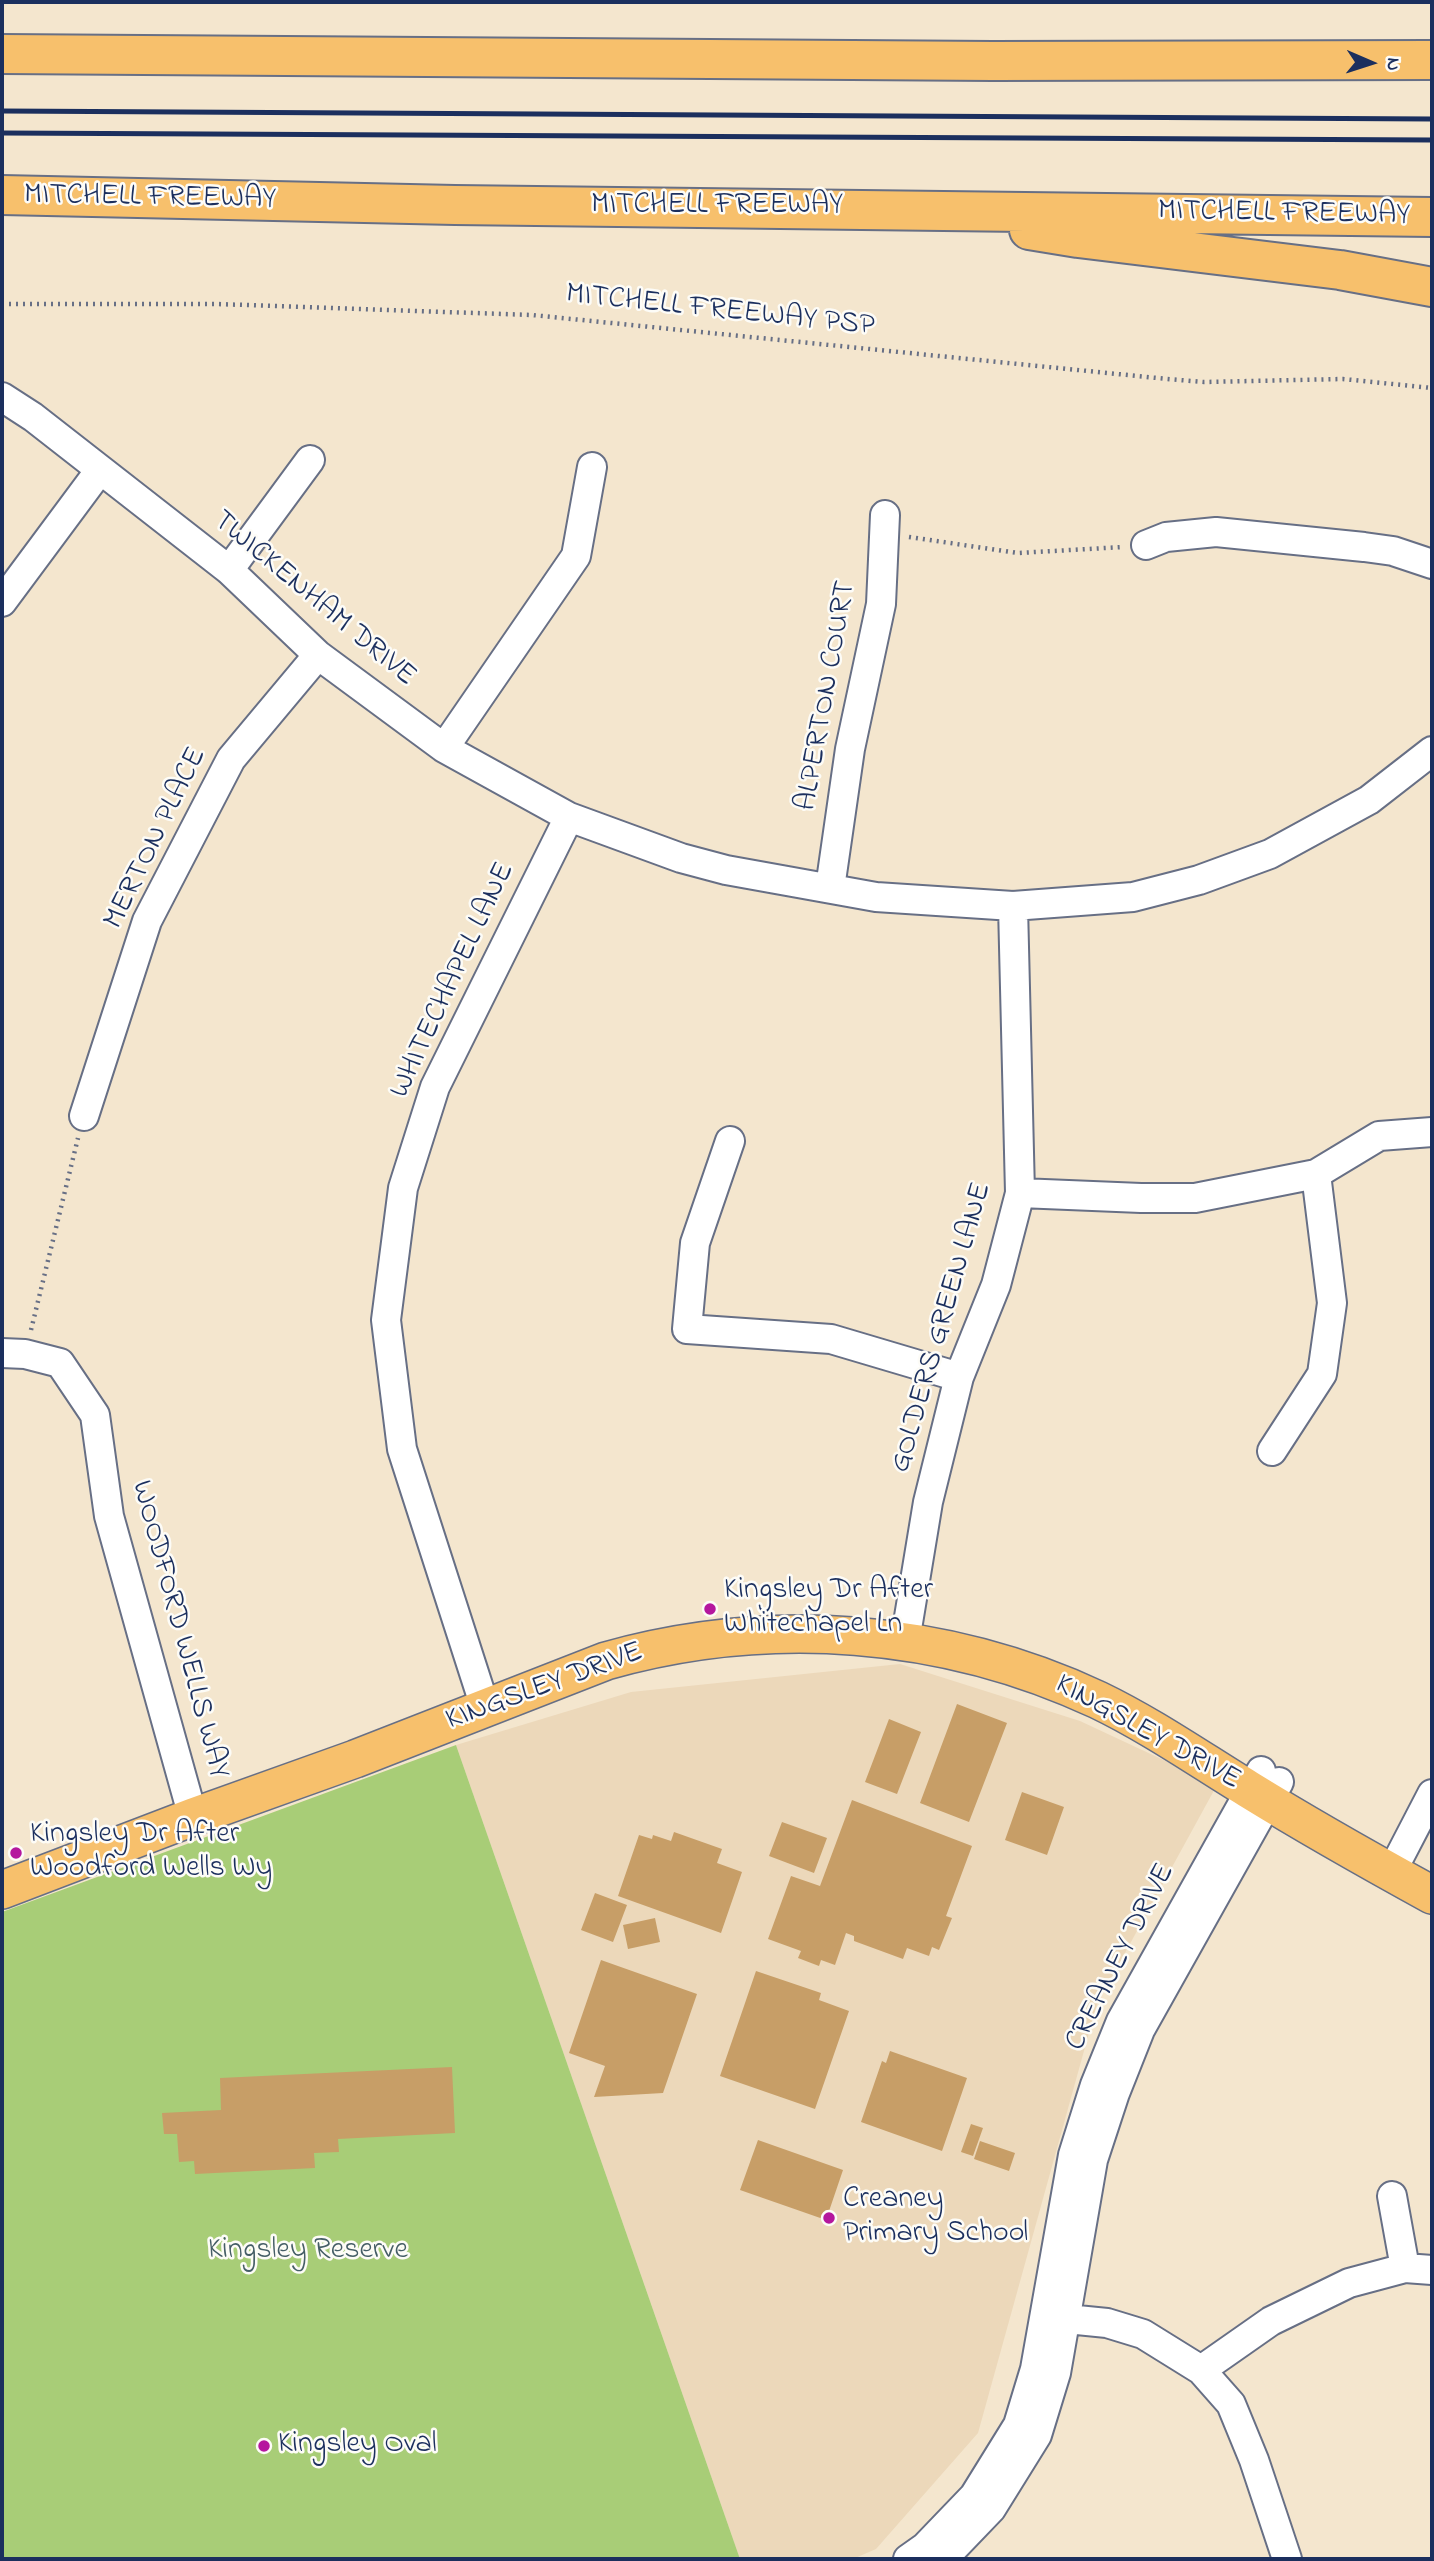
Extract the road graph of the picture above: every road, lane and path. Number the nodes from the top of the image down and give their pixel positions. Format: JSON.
{"nodes":[{"id":1,"x":1432,"y":49,"type":"edge"},
{"id":2,"x":2,"y":54,"type":"edge"},
{"id":3,"x":1432,"y":60,"type":"edge"},
{"id":4,"x":1331,"y":61,"type":"junction"},
{"id":5,"x":2,"y":195,"type":"edge"},
{"id":6,"x":913,"y":209,"type":"junction"},
{"id":7,"x":1432,"y":217,"type":"edge"},
{"id":8,"x":1432,"y":287,"type":"edge"},
{"id":9,"x":2,"y":304,"type":"edge"},
{"id":10,"x":1432,"y":388,"type":"edge"},
{"id":11,"x":2,"y":397,"type":"edge"},
{"id":12,"x":310,"y":460,"type":"dead end"},
{"id":13,"x":593,"y":467,"type":"dead end"},
{"id":14,"x":100,"y":470,"type":"junction"},
{"id":15,"x":884,"y":524,"type":"joint"},
{"id":16,"x":1146,"y":545,"type":"joint"},
{"id":17,"x":1432,"y":564,"type":"edge"},
{"id":18,"x":229,"y":570,"type":"junction"},
{"id":19,"x":2,"y":603,"type":"edge"},
{"id":20,"x":318,"y":655,"type":"junction"},
{"id":21,"x":444,"y":748,"type":"junction"},
{"id":22,"x":1432,"y":751,"type":"edge"},
{"id":23,"x":569,"y":817,"type":"junction"},
{"id":24,"x":830,"y":888,"type":"junction"},
{"id":25,"x":1013,"y":906,"type":"junction"},
{"id":26,"x":83,"y":1116,"type":"joint"},
{"id":27,"x":1432,"y":1132,"type":"edge"},
{"id":28,"x":730,"y":1141,"type":"dead end"},
{"id":29,"x":1316,"y":1174,"type":"junction"},
{"id":30,"x":1020,"y":1193,"type":"junction"},
{"id":31,"x":13,"y":1353,"type":"edge"},
{"id":32,"x":959,"y":1377,"type":"junction"},
{"id":33,"x":1272,"y":1451,"type":"dead end"},
{"id":34,"x":907,"y":1631,"type":"junction"},
{"id":35,"x":482,"y":1697,"type":"junction"},
{"id":36,"x":1264,"y":1786,"type":"junction"},
{"id":37,"x":1432,"y":1794,"type":"edge"},
{"id":38,"x":190,"y":1807,"type":"junction"},
{"id":39,"x":1408,"y":1866,"type":"edge"},
{"id":40,"x":2,"y":1868,"type":"edge"},
{"id":41,"x":2,"y":1890,"type":"edge"},
{"id":42,"x":1432,"y":1895,"type":"edge"},
{"id":43,"x":1392,"y":2196,"type":"dead end"},
{"id":44,"x":1418,"y":2269,"type":"edge"},
{"id":45,"x":1055,"y":2318,"type":"junction"},
{"id":46,"x":1201,"y":2370,"type":"junction"},
{"id":47,"x":927,"y":2556,"type":"edge"},
{"id":48,"x":1287,"y":2559,"type":"edge"}],
"edges":[{"from":1,"to":4,"type":"highway"},
{"from":2,"to":4,"type":"highway"},
{"from":3,"to":4,"type":"highway"},
{"from":5,"to":6,"type":"highway","name":"MITCHELL FREEWAY"},
{"from":6,"to":7,"type":"highway","name":"MITCHELL FREEWAY"},
{"from":6,"to":8,"type":"highway"},
{"from":9,"to":10,"type":"path","name":"MITCHELL FREEWAY PSP"},
{"from":11,"to":14,"type":"street","name":"TWICKENHAM DRIVE"},
{"from":12,"to":18,"type":"street"},
{"from":13,"to":21,"type":"street"},
{"from":14,"to":18,"type":"street","name":"TWICKENHAM DRIVE"},
{"from":14,"to":19,"type":"street"},
{"from":15,"to":16,"type":"path"},
{"from":15,"to":24,"type":"street","name":"ALPERTON COURT"},
{"from":16,"to":17,"type":"street"},
{"from":18,"to":20,"type":"street","name":"TWICKENHAM DRIVE"},
{"from":20,"to":21,"type":"street","name":"TWICKENHAM DRIVE"},
{"from":20,"to":26,"type":"street","name":"MERTON PLACE"},
{"from":21,"to":23,"type":"street","name":"TWICKENHAM DRIVE"},
{"from":22,"to":25,"type":"street","name":"TWICKENHAM DRIVE"},
{"from":23,"to":24,"type":"street","name":"TWICKENHAM DRIVE"},
{"from":23,"to":35,"type":"street","name":"WHITECHAPEL LANE"},
{"from":24,"to":25,"type":"street","name":"TWICKENHAM DRIVE"},
{"from":25,"to":30,"type":"street","name":"GOLDERS GREEN LANE"},
{"from":26,"to":31,"type":"path"},
{"from":27,"to":29,"type":"street"},
{"from":28,"to":32,"type":"street"},
{"from":29,"to":30,"type":"street"},
{"from":29,"to":33,"type":"street"},
{"from":30,"to":32,"type":"street","name":"GOLDERS GREEN LANE"},
{"from":31,"to":38,"type":"street","name":"WOODFORD WELLS WAY"},
{"from":32,"to":34,"type":"street","name":"GOLDERS GREEN LANE"},
{"from":34,"to":35,"type":"main road","name":"KINGSLEY DRIVE"},
{"from":34,"to":36,"type":"main road","name":"KINGSLEY DRIVE"},
{"from":35,"to":38,"type":"main road","name":"KINGSLEY DRIVE"},
{"from":36,"to":39,"type":"main road","name":"KINGSLEY DRIVE"},
{"from":36,"to":45,"type":"street","name":"CREANEY DRIVE"},
{"from":37,"to":39,"type":"street"},
{"from":38,"to":40,"type":"main road","name":"KINGSLEY DRIVE"},
{"from":38,"to":41,"type":"main road","name":"KINGSLEY DRIVE"},
{"from":39,"to":42,"type":"main road","name":"KINGSLEY DRIVE"},
{"from":43,"to":44,"type":"street"},
{"from":44,"to":46,"type":"street"},
{"from":45,"to":46,"type":"street"},
{"from":45,"to":47,"type":"street","name":"CREANEY DRIVE"},
{"from":46,"to":48,"type":"street"}]}
